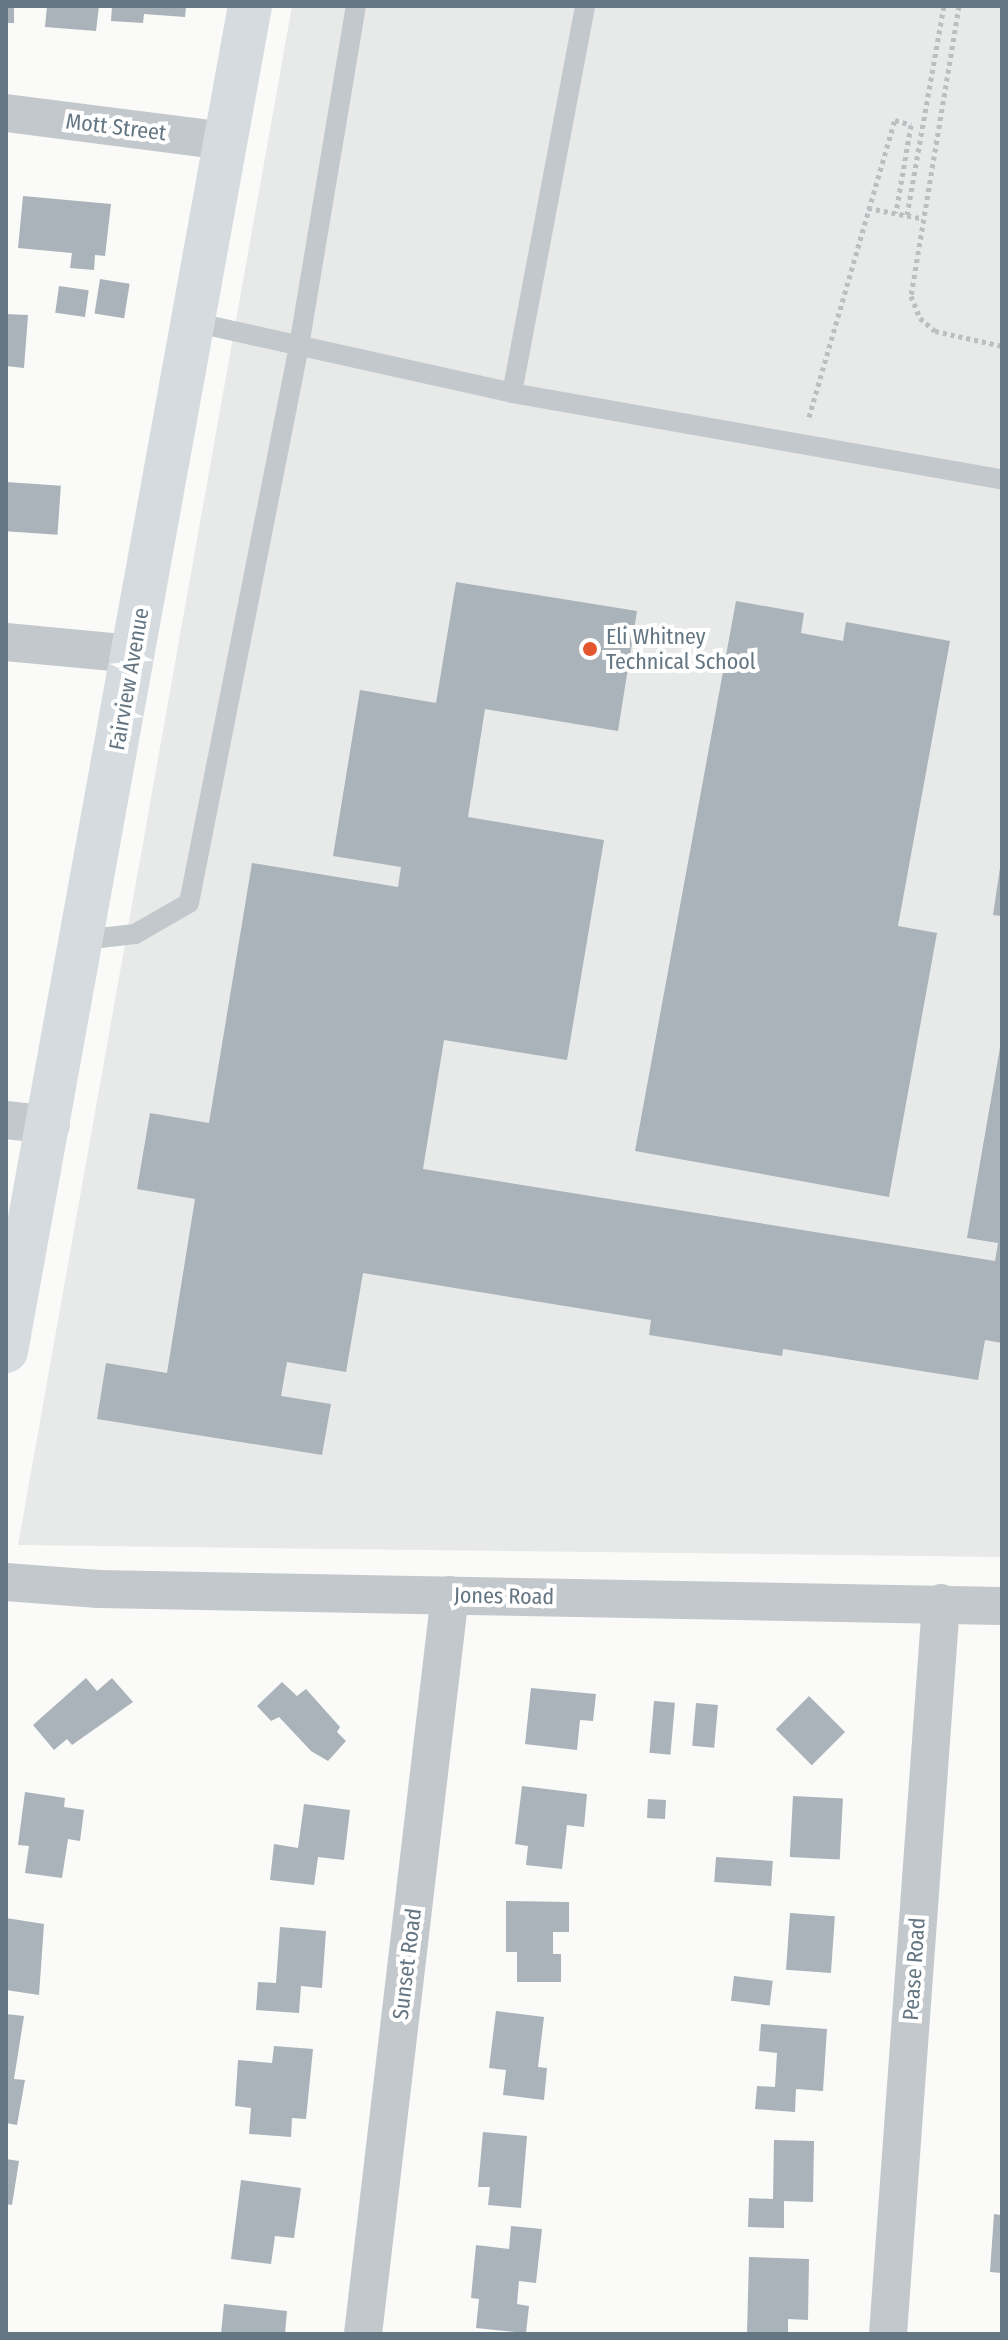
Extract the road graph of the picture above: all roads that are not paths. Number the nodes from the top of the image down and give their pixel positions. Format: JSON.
{"nodes":[{"id":1,"x":250,"y":6,"type":"edge"},
{"id":2,"x":356,"y":6,"type":"edge"},
{"id":3,"x":585,"y":6,"type":"edge"},
{"id":4,"x":6,"y":113,"type":"edge"},
{"id":5,"x":226,"y":141,"type":"junction"},
{"id":6,"x":193,"y":322,"type":"junction"},
{"id":7,"x":299,"y":346,"type":"junction"},
{"id":8,"x":512,"y":393,"type":"junction"},
{"id":9,"x":1002,"y":479,"type":"edge"},
{"id":10,"x":6,"y":642,"type":"edge"},
{"id":11,"x":134,"y":654,"type":"junction"},
{"id":12,"x":83,"y":940,"type":"junction"},
{"id":13,"x":6,"y":1120,"type":"edge"},
{"id":14,"x":51,"y":1125,"type":"junction"},
{"id":15,"x":6,"y":1351,"type":"edge"},
{"id":16,"x":6,"y":1582,"type":"edge"},
{"id":17,"x":450,"y":1595,"type":"junction"},
{"id":18,"x":941,"y":1603,"type":"junction"},
{"id":19,"x":1002,"y":1606,"type":"edge"},
{"id":20,"x":363,"y":2334,"type":"edge"},
{"id":21,"x":888,"y":2334,"type":"edge"}],
"edges":[{"from":1,"to":5,"type":"street","name":"Fairview Avenue"},
{"from":2,"to":7,"type":"lane"},
{"from":3,"to":8,"type":"lane"},
{"from":4,"to":5,"type":"street","name":"Mott Street"},
{"from":5,"to":6,"type":"street","name":"Fairview Avenue"},
{"from":6,"to":7,"type":"lane"},
{"from":6,"to":11,"type":"street","name":"Fairview Avenue"},
{"from":7,"to":8,"type":"lane"},
{"from":7,"to":12,"type":"lane"},
{"from":8,"to":9,"type":"lane"},
{"from":10,"to":11,"type":"street"},
{"from":11,"to":12,"type":"street","name":"Fairview Avenue"},
{"from":12,"to":14,"type":"street","name":"Fairview Avenue"},
{"from":13,"to":14,"type":"street"},
{"from":14,"to":15,"type":"street","name":"Fairview Avenue"},
{"from":16,"to":17,"type":"street","name":"Jones Road"},
{"from":17,"to":18,"type":"street","name":"Jones Road"},
{"from":17,"to":20,"type":"street","name":"Sunset Road"},
{"from":18,"to":19,"type":"street","name":"Jones Road"},
{"from":18,"to":21,"type":"street","name":"Pease Road"}]}
